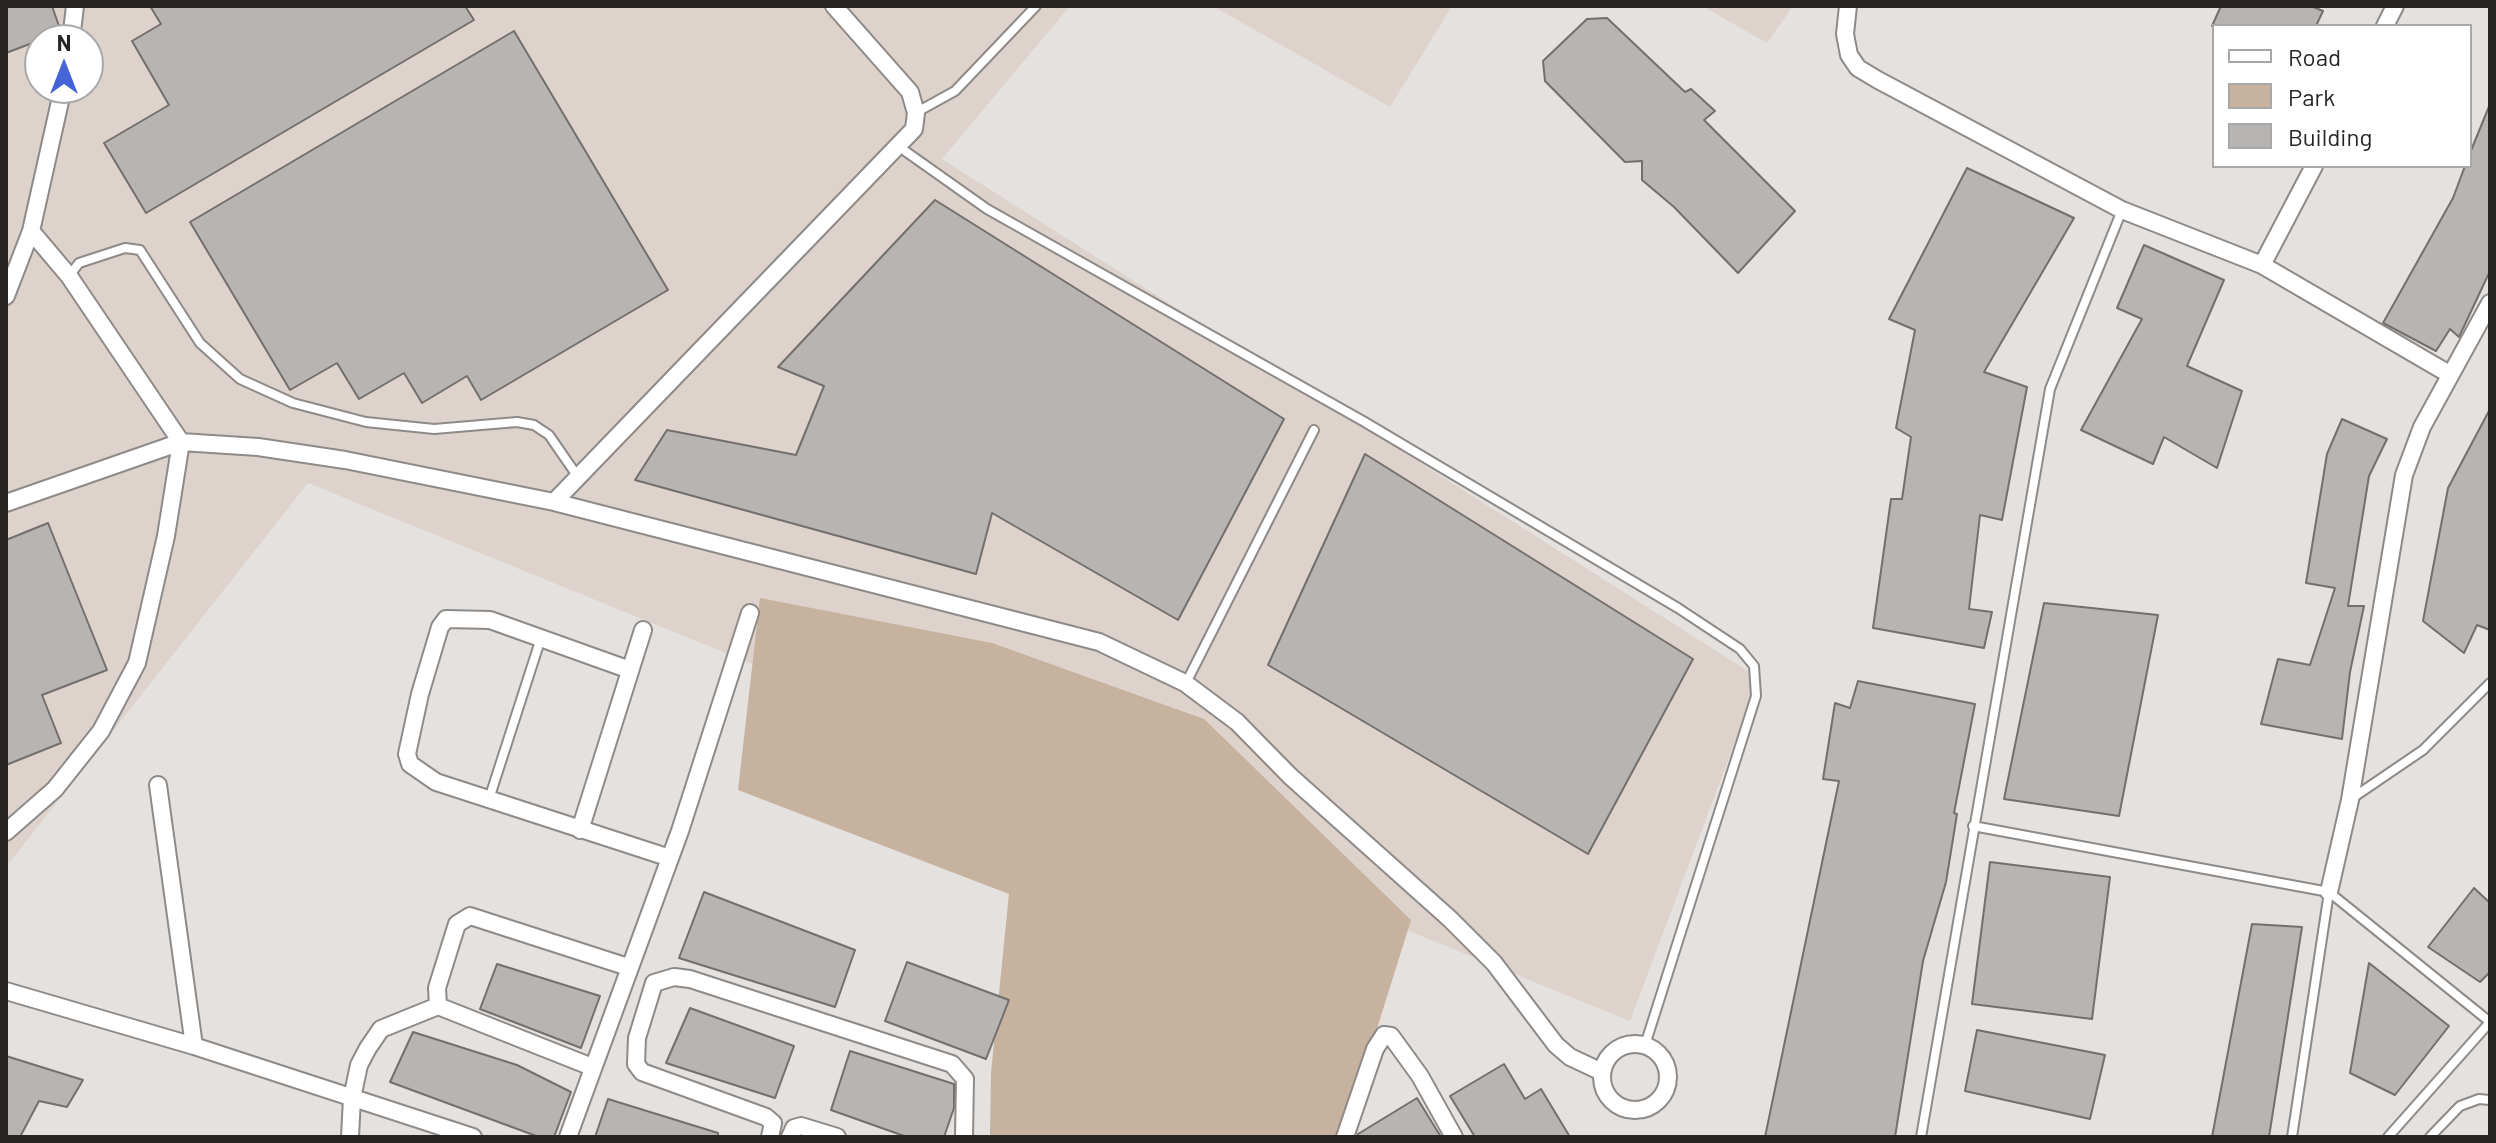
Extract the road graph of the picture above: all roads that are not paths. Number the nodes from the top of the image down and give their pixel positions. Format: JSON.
{"nodes":[{"id":1,"x":834,"y":6,"type":"edge"},
{"id":2,"x":1036,"y":6,"type":"edge"},
{"id":3,"x":1848,"y":6,"type":"edge"},
{"id":4,"x":2395,"y":6,"type":"edge"},
{"id":5,"x":2386,"y":24,"type":"edge"},
{"id":6,"x":59,"y":104,"type":"edge"},
{"id":7,"x":916,"y":113,"type":"junction"},
{"id":8,"x":898,"y":146,"type":"junction"},
{"id":9,"x":2313,"y":168,"type":"edge"},
{"id":10,"x":2122,"y":210,"type":"junction"},
{"id":11,"x":31,"y":231,"type":"junction"},
{"id":12,"x":2262,"y":265,"type":"junction"},
{"id":13,"x":69,"y":276,"type":"junction"},
{"id":14,"x":6,"y":296,"type":"edge"},
{"id":15,"x":2490,"y":303,"type":"edge"},
{"id":16,"x":2449,"y":374,"type":"junction"},
{"id":17,"x":1314,"y":430,"type":"dead end"},
{"id":18,"x":181,"y":442,"type":"junction"},
{"id":19,"x":578,"y":477,"type":"junction"},
{"id":20,"x":554,"y":502,"type":"junction"},
{"id":21,"x":6,"y":503,"type":"edge"},
{"id":22,"x":750,"y":613,"type":"dead end"},
{"id":23,"x":643,"y":630,"type":"dead end"},
{"id":24,"x":541,"y":638,"type":"junction"},
{"id":25,"x":630,"y":670,"type":"junction"},
{"id":26,"x":1185,"y":683,"type":"junction"},
{"id":27,"x":2490,"y":683,"type":"edge"},
{"id":28,"x":158,"y":785,"type":"dead end"},
{"id":29,"x":489,"y":800,"type":"junction"},
{"id":30,"x":2350,"y":800,"type":"junction"},
{"id":31,"x":1973,"y":826,"type":"junction"},
{"id":32,"x":580,"y":830,"type":"junction"},
{"id":33,"x":6,"y":832,"type":"edge"},
{"id":34,"x":670,"y":858,"type":"junction"},
{"id":35,"x":2329,"y":892,"type":"junction"},
{"id":36,"x":628,"y":967,"type":"junction"},
{"id":37,"x":6,"y":991,"type":"edge"},
{"id":38,"x":438,"y":1006,"type":"junction"},
{"id":39,"x":2490,"y":1022,"type":"edge"},
{"id":40,"x":1645,"y":1045,"type":"junction"},
{"id":41,"x":194,"y":1046,"type":"junction"},
{"id":42,"x":592,"y":1067,"type":"junction"},
{"id":43,"x":1602,"y":1072,"type":"junction"},
{"id":44,"x":352,"y":1098,"type":"junction"},
{"id":45,"x":2490,"y":1100,"type":"edge"},
{"id":46,"x":350,"y":1137,"type":"edge"},
{"id":47,"x":473,"y":1137,"type":"edge"},
{"id":48,"x":568,"y":1137,"type":"edge"},
{"id":49,"x":770,"y":1137,"type":"edge"},
{"id":50,"x":790,"y":1137,"type":"edge"},
{"id":51,"x":837,"y":1137,"type":"edge"},
{"id":52,"x":964,"y":1137,"type":"edge"},
{"id":53,"x":1345,"y":1137,"type":"edge"},
{"id":54,"x":1454,"y":1137,"type":"edge"},
{"id":55,"x":1921,"y":1137,"type":"edge"},
{"id":56,"x":2292,"y":1137,"type":"edge"},
{"id":57,"x":2388,"y":1137,"type":"edge"},
{"id":58,"x":2430,"y":1137,"type":"edge"}],
"edges":[{"from":1,"to":7,"type":"street"},
{"from":2,"to":7,"type":"lane"},
{"from":3,"to":10,"type":"street"},
{"from":4,"to":5,"type":"street"},
{"from":6,"to":11,"type":"street"},
{"from":7,"to":8,"type":"street"},
{"from":8,"to":19,"type":"street"},
{"from":8,"to":40,"type":"lane"},
{"from":9,"to":12,"type":"street"},
{"from":10,"to":12,"type":"street"},
{"from":10,"to":31,"type":"lane"},
{"from":11,"to":13,"type":"street"},
{"from":11,"to":14,"type":"street"},
{"from":12,"to":16,"type":"street"},
{"from":13,"to":18,"type":"street"},
{"from":13,"to":19,"type":"lane"},
{"from":15,"to":16,"type":"street"},
{"from":16,"to":30,"type":"street"},
{"from":17,"to":26,"type":"lane"},
{"from":18,"to":20,"type":"street"},
{"from":18,"to":21,"type":"street"},
{"from":18,"to":33,"type":"street"},
{"from":19,"to":20,"type":"street"},
{"from":20,"to":26,"type":"street"},
{"from":22,"to":34,"type":"street"},
{"from":23,"to":25,"type":"street"},
{"from":24,"to":25,"type":"street"},
{"from":24,"to":29,"type":"lane"},
{"from":24,"to":29,"type":"street"},
{"from":25,"to":32,"type":"street"},
{"from":26,"to":43,"type":"street"},
{"from":27,"to":30,"type":"lane"},
{"from":28,"to":41,"type":"street"},
{"from":29,"to":32,"type":"street"},
{"from":30,"to":35,"type":"street"},
{"from":31,"to":35,"type":"lane"},
{"from":31,"to":55,"type":"lane"},
{"from":32,"to":34,"type":"street"},
{"from":34,"to":36,"type":"street"},
{"from":35,"to":39,"type":"lane"},
{"from":35,"to":56,"type":"lane"},
{"from":36,"to":38,"type":"street"},
{"from":36,"to":42,"type":"street"},
{"from":37,"to":41,"type":"street"},
{"from":38,"to":42,"type":"street"},
{"from":38,"to":44,"type":"street"},
{"from":39,"to":57,"type":"lane"},
{"from":40,"to":43,"type":"street"},
{"from":40,"to":43,"type":"street"},
{"from":41,"to":44,"type":"street"},
{"from":42,"to":48,"type":"street"},
{"from":44,"to":46,"type":"street"},
{"from":44,"to":47,"type":"street"},
{"from":45,"to":58,"type":"lane"},
{"from":49,"to":52,"type":"street"},
{"from":50,"to":51,"type":"street"},
{"from":53,"to":54,"type":"street"}]}
